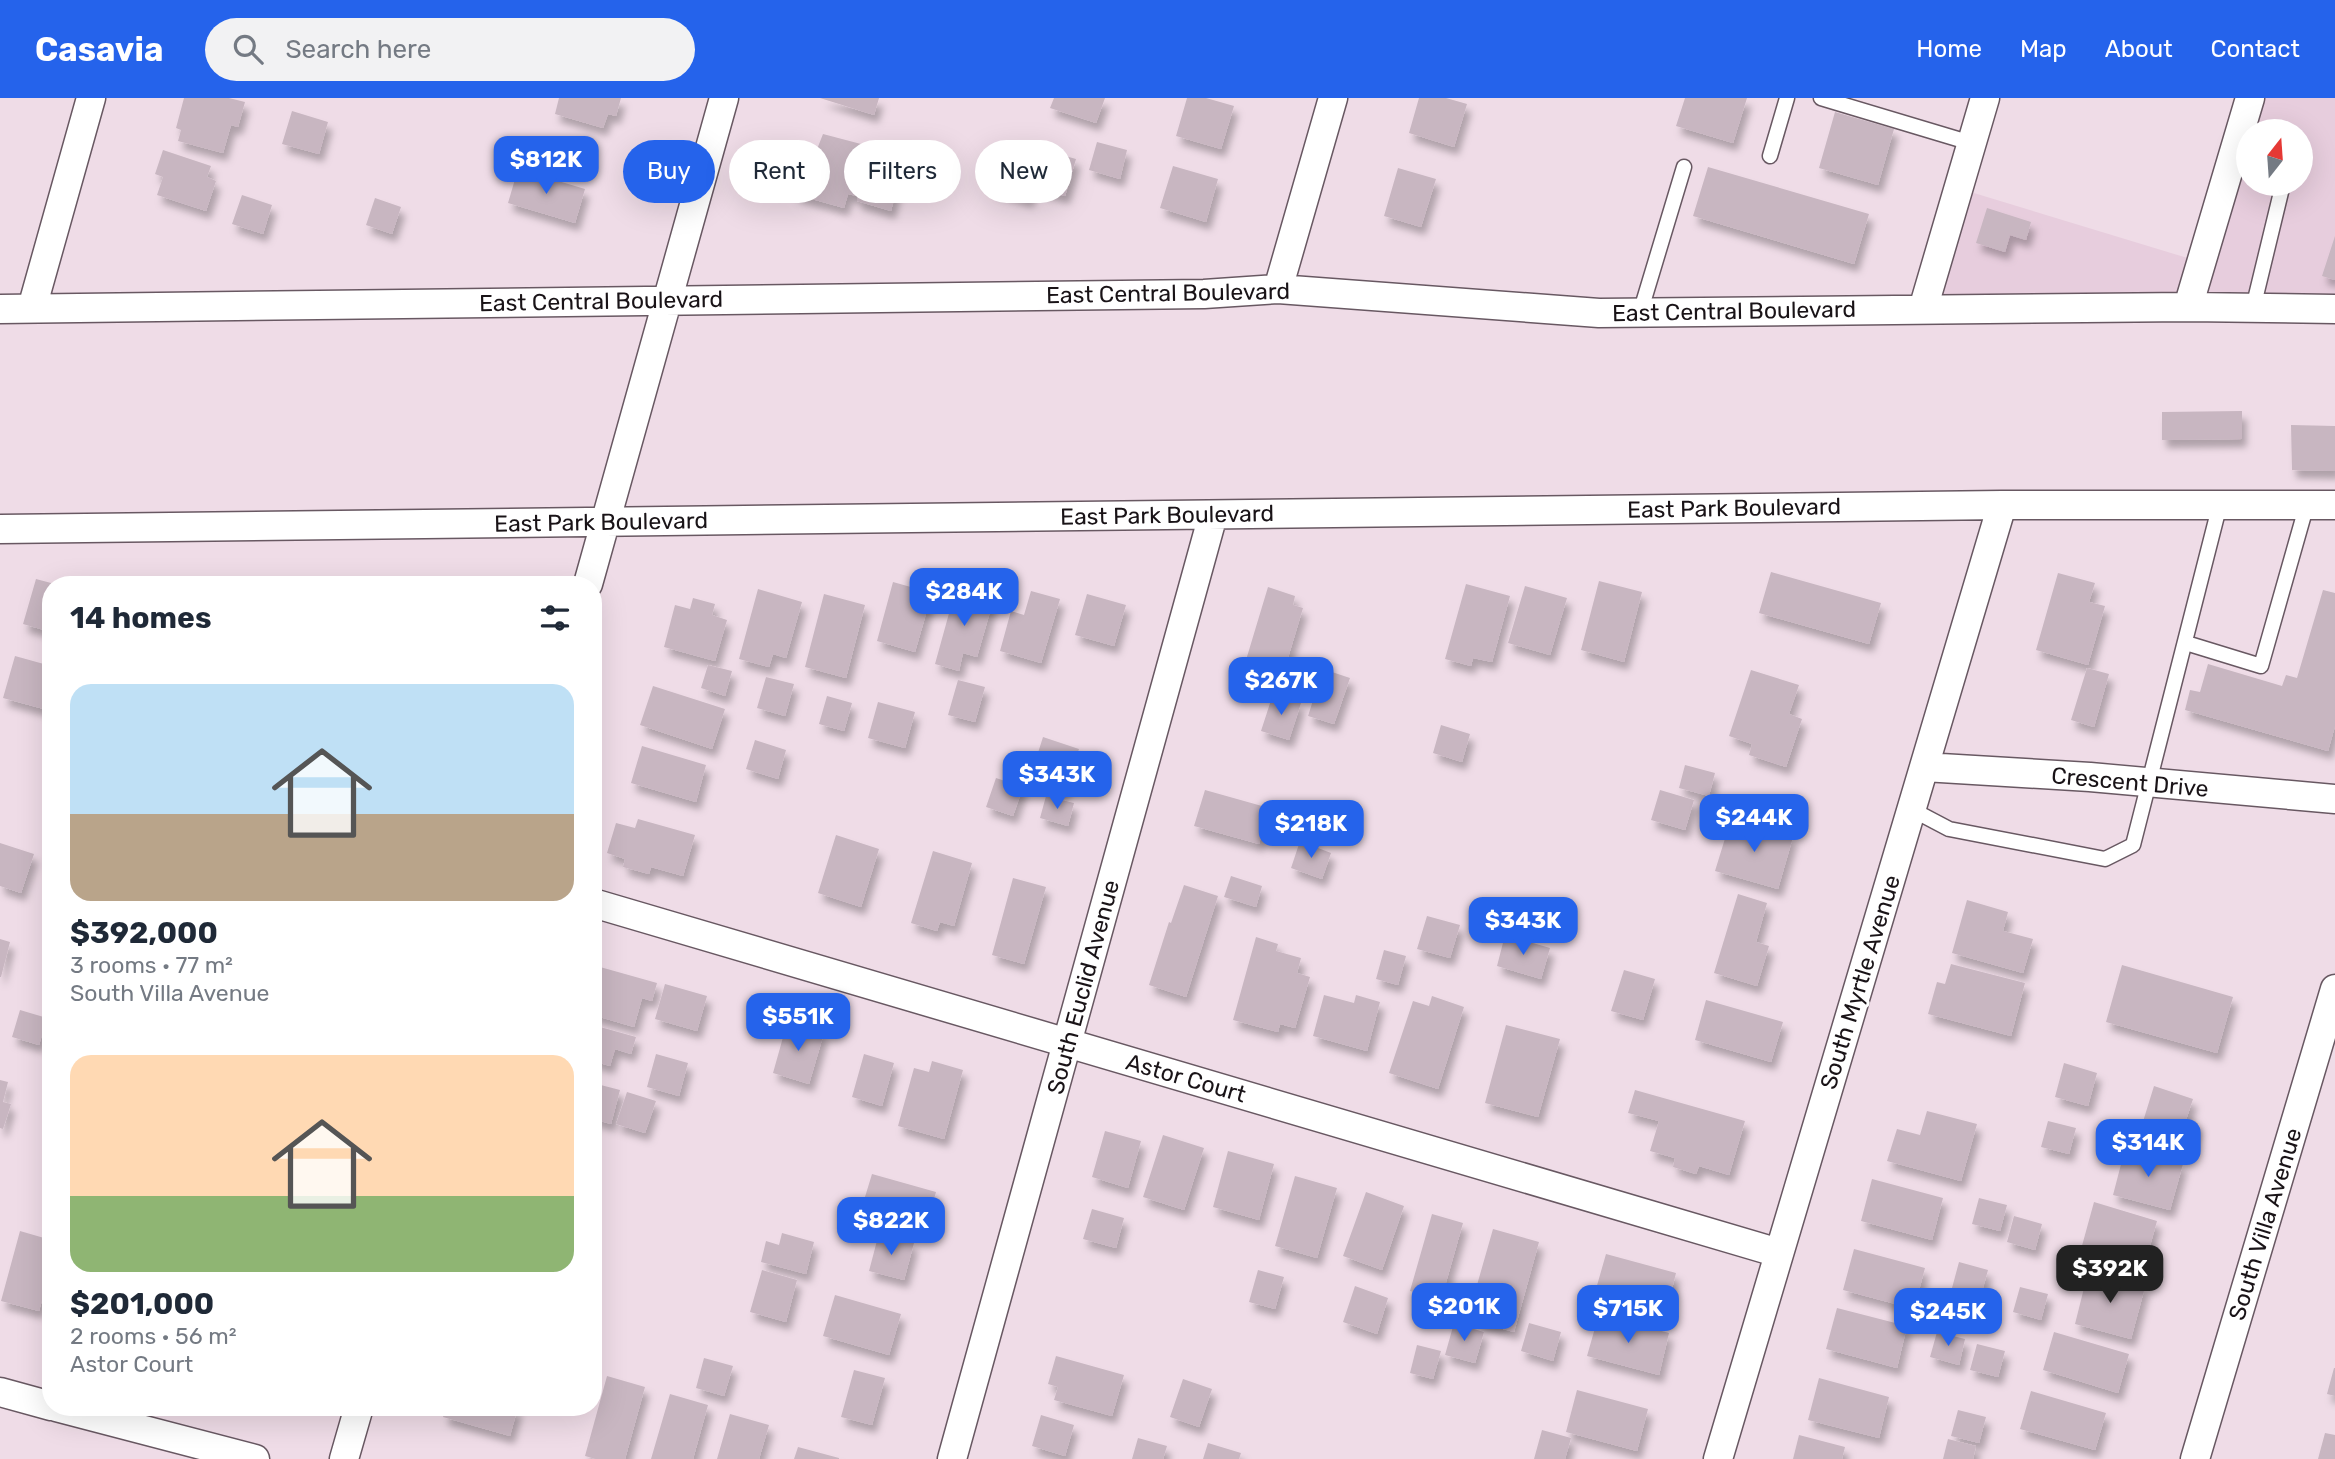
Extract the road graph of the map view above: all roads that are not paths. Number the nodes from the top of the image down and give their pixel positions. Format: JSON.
{"nodes":[{"id":1,"x":91,"y":98,"type":"edge"},
{"id":2,"x":724,"y":98,"type":"edge"},
{"id":3,"x":1333,"y":98,"type":"edge"},
{"id":4,"x":1787,"y":98,"type":"edge"},
{"id":5,"x":1821,"y":98,"type":"edge"},
{"id":6,"x":1985,"y":98,"type":"edge"},
{"id":7,"x":2250,"y":98,"type":"edge"},
{"id":8,"x":1971,"y":143,"type":"junction"},
{"id":9,"x":1770,"y":156,"type":"dead end"},
{"id":10,"x":1684,"y":167,"type":"dead end"},
{"id":11,"x":2280,"y":196,"type":"edge"},
{"id":12,"x":1278,"y":289,"type":"junction"},
{"id":13,"x":667,"y":300,"type":"junction"},
{"id":14,"x":2188,"y":307,"type":"junction"},
{"id":15,"x":32,"y":308,"type":"junction"},
{"id":16,"x":2253,"y":308,"type":"junction"},
{"id":17,"x":0,"y":309,"type":"edge"},
{"id":18,"x":1923,"y":309,"type":"junction"},
{"id":19,"x":2335,"y":309,"type":"edge"},
{"id":20,"x":1640,"y":313,"type":"junction"},
{"id":21,"x":2220,"y":504,"type":"junction"},
{"id":22,"x":2002,"y":505,"type":"junction"},
{"id":23,"x":2321,"y":505,"type":"edge"},
{"id":24,"x":1213,"y":514,"type":"junction"},
{"id":25,"x":605,"y":522,"type":"junction"},
{"id":26,"x":0,"y":529,"type":"edge"},
{"id":27,"x":590,"y":576,"type":"edge"},
{"id":28,"x":2186,"y":643,"type":"junction"},
{"id":29,"x":1924,"y":767,"type":"junction"},
{"id":30,"x":2148,"y":782,"type":"junction"},
{"id":31,"x":2335,"y":799,"type":"edge"},
{"id":32,"x":1911,"y":809,"type":"junction"},
{"id":33,"x":602,"y":906,"type":"edge"},
{"id":34,"x":2335,"y":989,"type":"edge"},
{"id":35,"x":1067,"y":1043,"type":"junction"},
{"id":36,"x":1779,"y":1253,"type":"junction"},
{"id":37,"x":0,"y":1392,"type":"edge"},
{"id":38,"x":42,"y":1402,"type":"edge"},
{"id":39,"x":94,"y":1416,"type":"edge"},
{"id":40,"x":356,"y":1416,"type":"edge"},
{"id":41,"x":255,"y":1459,"type":"edge"},
{"id":42,"x":344,"y":1459,"type":"edge"},
{"id":43,"x":952,"y":1459,"type":"edge"},
{"id":44,"x":1718,"y":1459,"type":"edge"},
{"id":45,"x":2195,"y":1459,"type":"edge"}],
"edges":[{"from":1,"to":15,"type":"street"},
{"from":2,"to":13,"type":"street"},
{"from":3,"to":12,"type":"street"},
{"from":4,"to":9,"type":"lane"},
{"from":5,"to":8,"type":"lane"},
{"from":6,"to":8,"type":"street"},
{"from":7,"to":14,"type":"street"},
{"from":8,"to":18,"type":"street"},
{"from":10,"to":20,"type":"lane"},
{"from":11,"to":16,"type":"lane"},
{"from":12,"to":13,"type":"street","name":"East Central Boulevard"},
{"from":12,"to":20,"type":"street","name":"East Central Boulevard"},
{"from":13,"to":15,"type":"street","name":"East Central Boulevard"},
{"from":13,"to":25,"type":"street"},
{"from":14,"to":16,"type":"street","name":"East Central Boulevard"},
{"from":14,"to":18,"type":"street","name":"East Central Boulevard"},
{"from":15,"to":17,"type":"street","name":"East Central Boulevard"},
{"from":16,"to":19,"type":"street","name":"East Central Boulevard"},
{"from":18,"to":20,"type":"street","name":"East Central Boulevard"},
{"from":21,"to":22,"type":"street","name":"East Park Boulevard"},
{"from":21,"to":23,"type":"street","name":"East Park Boulevard"},
{"from":21,"to":28,"type":"lane"},
{"from":22,"to":24,"type":"street","name":"East Park Boulevard"},
{"from":22,"to":29,"type":"street","name":"South Myrtle Avenue"},
{"from":23,"to":28,"type":"lane"},
{"from":24,"to":25,"type":"street","name":"East Park Boulevard"},
{"from":24,"to":35,"type":"street","name":"South Euclid Avenue"},
{"from":25,"to":26,"type":"street","name":"East Park Boulevard"},
{"from":25,"to":27,"type":"street"},
{"from":28,"to":30,"type":"lane"},
{"from":29,"to":30,"type":"street","name":"Crescent Drive"},
{"from":29,"to":32,"type":"street","name":"South Myrtle Avenue"},
{"from":30,"to":31,"type":"street","name":"Crescent Drive"},
{"from":30,"to":32,"type":"lane"},
{"from":32,"to":36,"type":"street","name":"South Myrtle Avenue"},
{"from":33,"to":35,"type":"street","name":"Astor Court"},
{"from":34,"to":45,"type":"street","name":"South Villa Avenue"},
{"from":35,"to":36,"type":"street","name":"Astor Court"},
{"from":35,"to":43,"type":"street","name":"South Euclid Avenue"},
{"from":36,"to":44,"type":"street","name":"South Myrtle Avenue"},
{"from":37,"to":38,"type":"street"},
{"from":39,"to":41,"type":"street"},
{"from":40,"to":42,"type":"street"}]}
